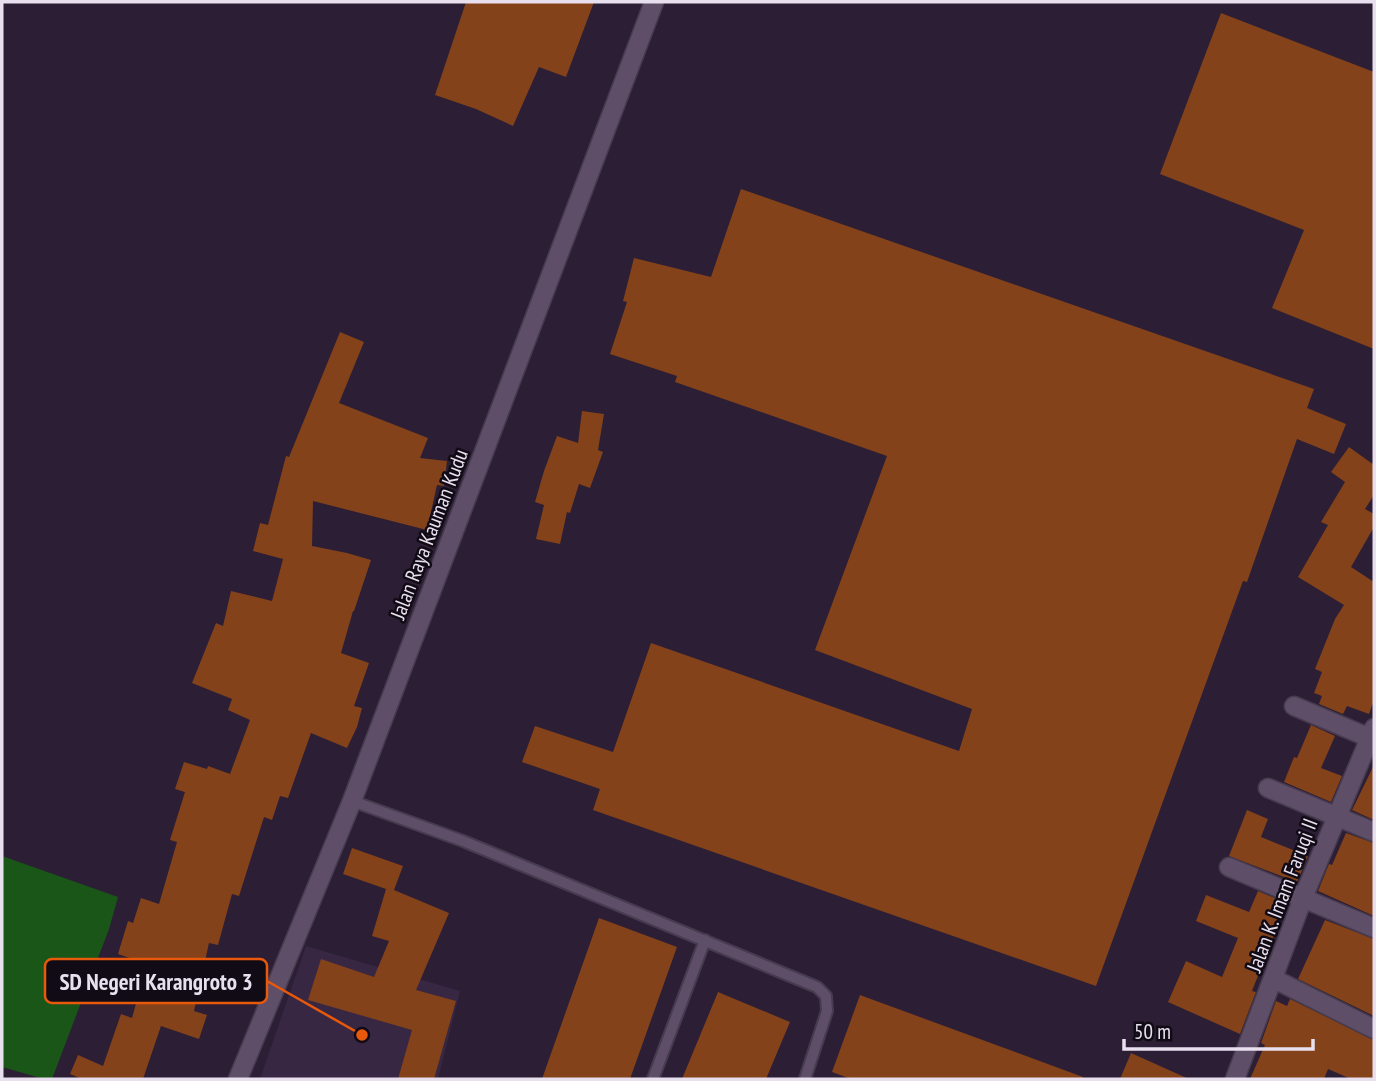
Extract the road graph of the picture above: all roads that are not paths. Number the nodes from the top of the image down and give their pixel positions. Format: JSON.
{"nodes":[{"id":1,"x":654,"y":2,"type":"edge"},
{"id":2,"x":1294,"y":706,"type":"dead end"},
{"id":3,"x":1372,"y":733,"type":"edge"},
{"id":4,"x":1268,"y":788,"type":"dead end"},
{"id":5,"x":352,"y":801,"type":"junction"},
{"id":6,"x":1337,"y":817,"type":"junction"},
{"id":7,"x":1374,"y":832,"type":"edge"},
{"id":8,"x":1228,"y":867,"type":"dead end"},
{"id":9,"x":1303,"y":898,"type":"junction"},
{"id":10,"x":1374,"y":928,"type":"edge"},
{"id":11,"x":705,"y":940,"type":"junction"},
{"id":12,"x":1274,"y":979,"type":"junction"},
{"id":13,"x":1374,"y":1029,"type":"edge"},
{"id":14,"x":238,"y":1079,"type":"edge"},
{"id":15,"x":653,"y":1079,"type":"edge"},
{"id":16,"x":805,"y":1079,"type":"edge"},
{"id":17,"x":1235,"y":1079,"type":"edge"}],
"edges":[{"from":1,"to":5,"type":"street","name":"Jalan Raya Kauman Kudu"},
{"from":2,"to":3,"type":"street"},
{"from":3,"to":6,"type":"street","name":"Jalan K. Imam Faruqi II"},
{"from":4,"to":6,"type":"street"},
{"from":5,"to":11,"type":"lane"},
{"from":5,"to":14,"type":"street","name":"Jalan Raya Kauman Kudu"},
{"from":6,"to":7,"type":"street"},
{"from":6,"to":9,"type":"street","name":"Jalan K. Imam Faruqi II"},
{"from":8,"to":9,"type":"street"},
{"from":9,"to":10,"type":"street"},
{"from":9,"to":12,"type":"street","name":"Jalan K. Imam Faruqi II"},
{"from":11,"to":15,"type":"lane"},
{"from":11,"to":16,"type":"lane"},
{"from":12,"to":13,"type":"street"},
{"from":12,"to":17,"type":"street","name":"Jalan K. Imam Faruqi II"}]}
